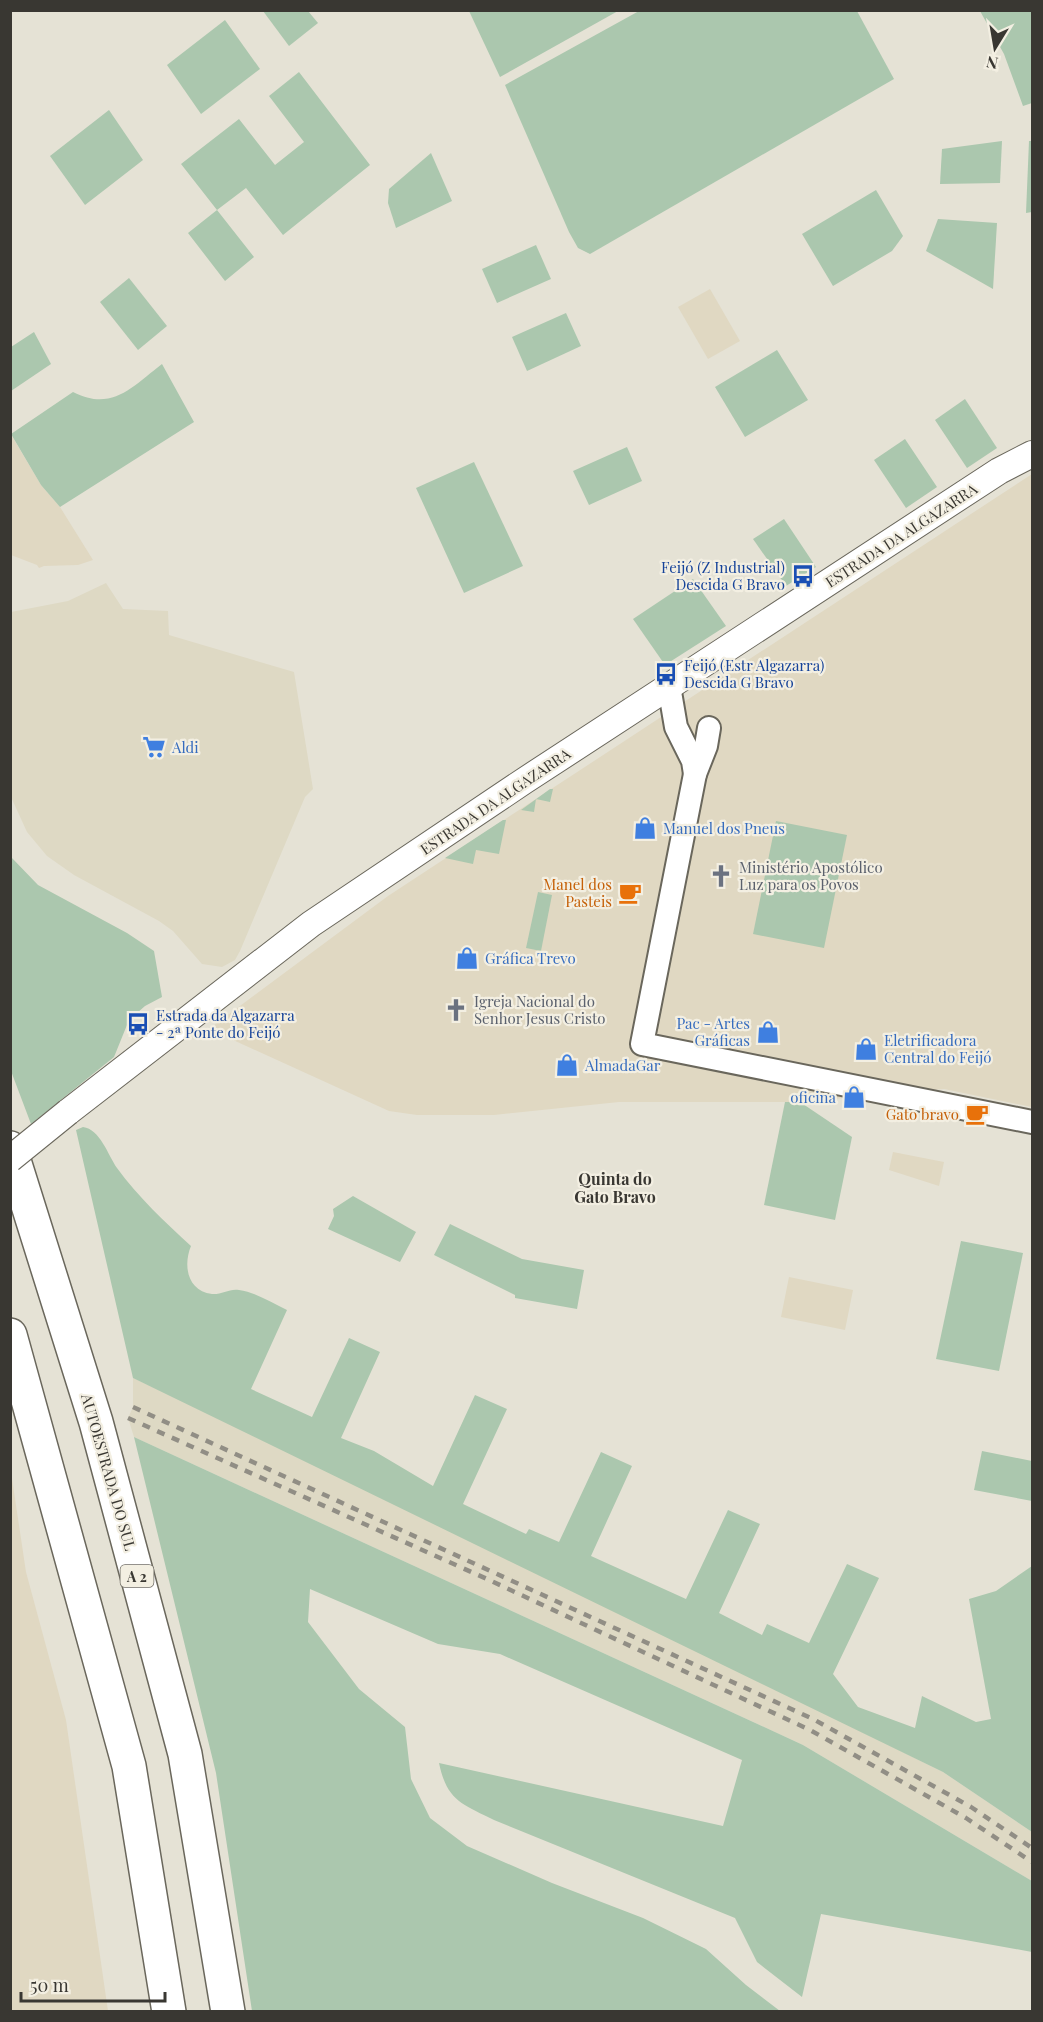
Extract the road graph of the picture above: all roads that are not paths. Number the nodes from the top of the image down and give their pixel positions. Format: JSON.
{"nodes":[{"id":1,"x":1032,"y":441,"type":"edge"},
{"id":2,"x":1032,"y":454,"type":"edge"},
{"id":3,"x":999,"y":471,"type":"junction"},
{"id":4,"x":669,"y":686,"type":"junction"},
{"id":5,"x":709,"y":728,"type":"dead end"},
{"id":6,"x":695,"y":774,"type":"junction"},
{"id":7,"x":1032,"y":1122,"type":"edge"},
{"id":8,"x":10,"y":1148,"type":"edge"},
{"id":9,"x":10,"y":1159,"type":"edge"},
{"id":10,"x":10,"y":1335,"type":"edge"},
{"id":11,"x":169,"y":2012,"type":"edge"},
{"id":12,"x":228,"y":2012,"type":"edge"}],
"edges":[{"from":1,"to":3,"type":"main road","name":"ESTRADA DA ALGAZARRA"},
{"from":2,"to":3,"type":"main road","name":"ESTRADA DA ALGAZARRA"},
{"from":3,"to":4,"type":"main road","name":"ESTRADA DA ALGAZARRA"},
{"from":4,"to":6,"type":"street"},
{"from":4,"to":9,"type":"main road","name":"ESTRADA DA ALGAZARRA","bridge":true},
{"from":5,"to":6,"type":"street"},
{"from":6,"to":7,"type":"street"},
{"from":8,"to":12,"type":"highway","name":"AUTOESTRADA DO SUL","number":"A 2"},
{"from":10,"to":11,"type":"highway"}]}
